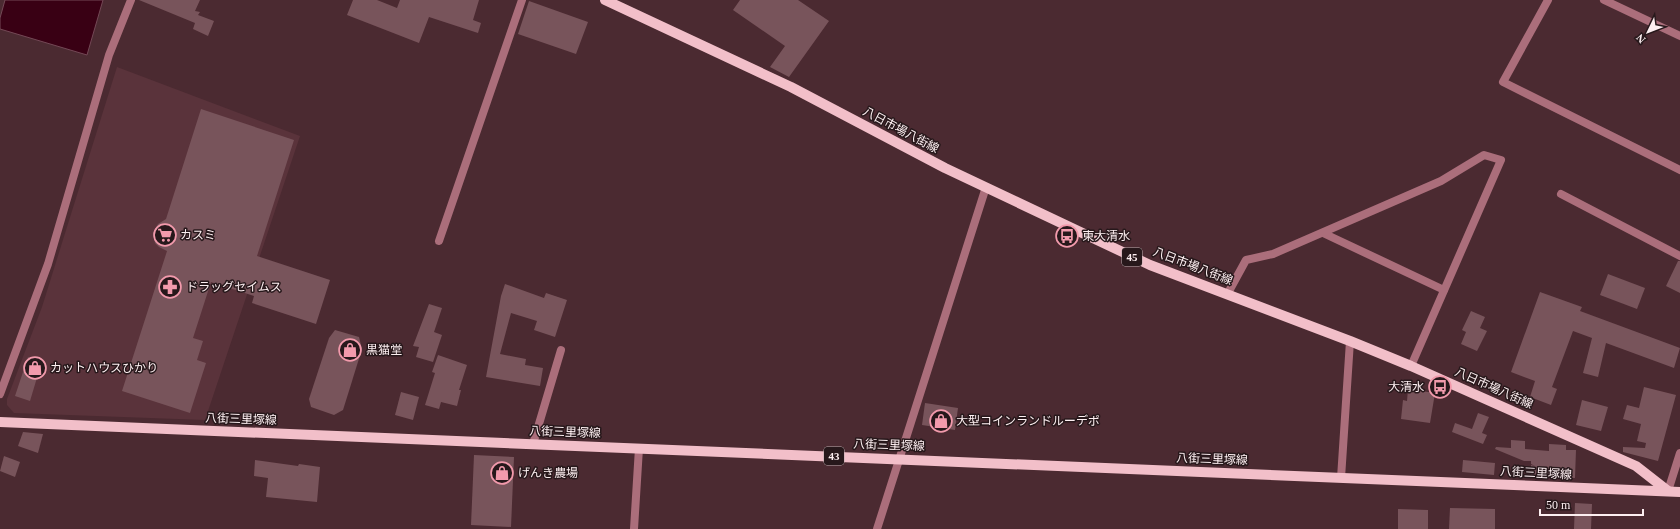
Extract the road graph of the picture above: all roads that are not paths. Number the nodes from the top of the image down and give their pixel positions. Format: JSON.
{"nodes":[{"id":1,"x":131,"y":0,"type":"edge"},
{"id":2,"x":522,"y":0,"type":"edge"},
{"id":3,"x":605,"y":0,"type":"edge"},
{"id":4,"x":1548,"y":0,"type":"edge"},
{"id":5,"x":1604,"y":0,"type":"edge"},
{"id":6,"x":1680,"y":36,"type":"edge"},
{"id":7,"x":1680,"y":170,"type":"edge"},
{"id":8,"x":986,"y":187,"type":"junction"},
{"id":9,"x":1561,"y":194,"type":"dead end"},
{"id":10,"x":1322,"y":233,"type":"junction"},
{"id":11,"x":439,"y":241,"type":"dead end"},
{"id":12,"x":1680,"y":256,"type":"edge"},
{"id":13,"x":1444,"y":290,"type":"junction"},
{"id":14,"x":1228,"y":294,"type":"junction"},
{"id":15,"x":1350,"y":341,"type":"junction"},
{"id":16,"x":561,"y":350,"type":"dead end"},
{"id":17,"x":1411,"y":366,"type":"junction"},
{"id":18,"x":0,"y":394,"type":"edge"},
{"id":19,"x":0,"y":422,"type":"edge"},
{"id":20,"x":533,"y":444,"type":"junction"},
{"id":21,"x":639,"y":448,"type":"junction"},
{"id":22,"x":1680,"y":453,"type":"edge"},
{"id":23,"x":900,"y":459,"type":"junction"},
{"id":24,"x":1341,"y":478,"type":"junction"},
{"id":25,"x":1668,"y":491,"type":"junction"},
{"id":26,"x":1680,"y":492,"type":"edge"},
{"id":27,"x":634,"y":529,"type":"edge"},
{"id":28,"x":877,"y":529,"type":"edge"}],
"edges":[{"from":1,"to":18,"type":"street"},
{"from":2,"to":11,"type":"street"},
{"from":3,"to":8,"type":"main road","name":"八日市場八街線","number":"45"},
{"from":4,"to":7,"type":"street"},
{"from":5,"to":6,"type":"street"},
{"from":8,"to":14,"type":"main road","name":"八日市場八街線","number":"45"},
{"from":8,"to":23,"type":"street"},
{"from":9,"to":12,"type":"street"},
{"from":10,"to":13,"type":"street"},
{"from":10,"to":13,"type":"street"},
{"from":10,"to":14,"type":"street"},
{"from":13,"to":17,"type":"street"},
{"from":14,"to":15,"type":"main road","name":"八日市場八街線","number":"45"},
{"from":15,"to":17,"type":"main road","name":"八日市場八街線","number":"45"},
{"from":15,"to":24,"type":"street"},
{"from":16,"to":20,"type":"street"},
{"from":17,"to":25,"type":"main road","name":"八日市場八街線","number":"45"},
{"from":19,"to":20,"type":"main road","name":"八街三里塚線","number":"43"},
{"from":20,"to":21,"type":"main road","name":"八街三里塚線","number":"43"},
{"from":21,"to":23,"type":"main road","name":"八街三里塚線","number":"43"},
{"from":21,"to":27,"type":"street"},
{"from":22,"to":25,"type":"street"},
{"from":23,"to":24,"type":"main road","name":"八街三里塚線","number":"43"},
{"from":23,"to":28,"type":"street"},
{"from":24,"to":25,"type":"main road","name":"八街三里塚線","number":"43"},
{"from":25,"to":26,"type":"main road","name":"八街三里塚線","number":"43"}]}
